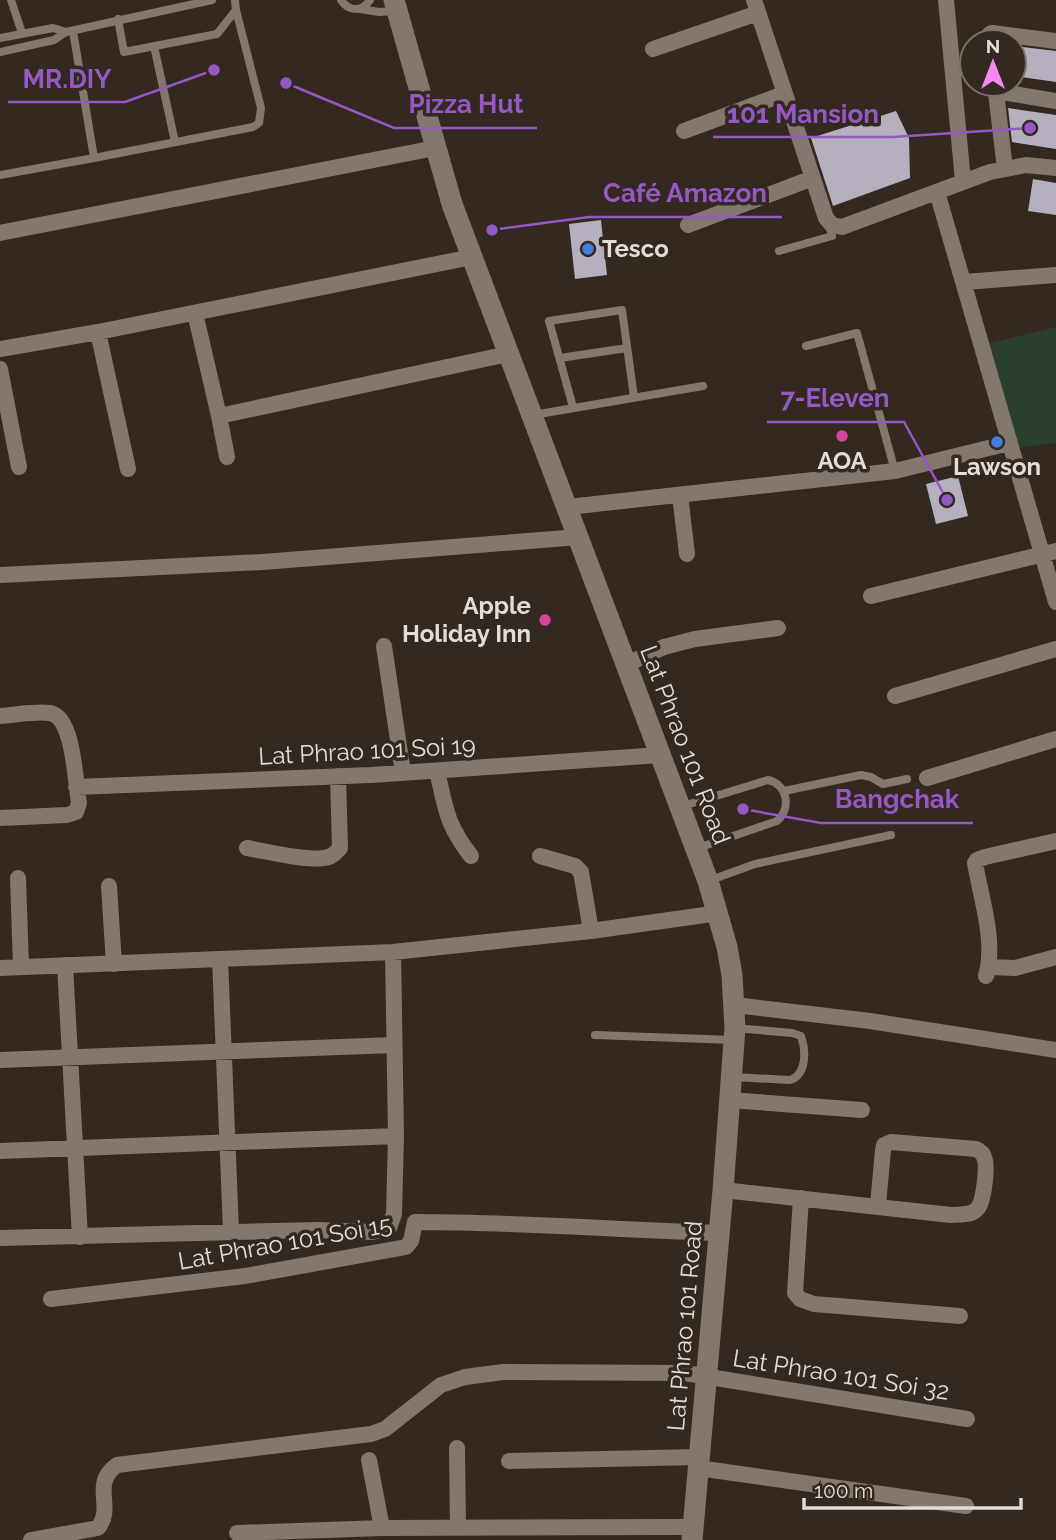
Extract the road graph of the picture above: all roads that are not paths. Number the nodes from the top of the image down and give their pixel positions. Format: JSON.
{"nodes":[{"id":1,"x":12,"y":0,"type":"edge"},
{"id":2,"x":212,"y":0,"type":"edge"},
{"id":3,"x":235,"y":0,"type":"edge"},
{"id":4,"x":341,"y":0,"type":"edge"},
{"id":5,"x":370,"y":0,"type":"edge"},
{"id":6,"x":946,"y":0,"type":"edge"},
{"id":7,"x":396,"y":5,"type":"edge"},
{"id":8,"x":756,"y":6,"type":"edge"},
{"id":9,"x":360,"y":9,"type":"junction"},
{"id":10,"x":236,"y":10,"type":"junction"},
{"id":11,"x":118,"y":19,"type":"junction"},
{"id":12,"x":69,"y":31,"type":"junction"},
{"id":13,"x":22,"y":33,"type":"junction"},
{"id":14,"x":0,"y":38,"type":"edge"},
{"id":15,"x":1028,"y":38,"type":"edge"},
{"id":16,"x":1056,"y":41,"type":"edge"},
{"id":17,"x":154,"y":46,"type":"junction"},
{"id":18,"x":653,"y":49,"type":"dead end"},
{"id":19,"x":0,"y":52,"type":"edge"},
{"id":20,"x":784,"y":94,"type":"junction"},
{"id":21,"x":1028,"y":94,"type":"edge"},
{"id":22,"x":997,"y":98,"type":"edge"},
{"id":23,"x":1056,"y":101,"type":"edge"},
{"id":24,"x":684,"y":131,"type":"dead end"},
{"id":25,"x":175,"y":142,"type":"junction"},
{"id":26,"x":435,"y":148,"type":"junction"},
{"id":27,"x":94,"y":158,"type":"junction"},
{"id":28,"x":1005,"y":169,"type":"junction"},
{"id":29,"x":1056,"y":169,"type":"edge"},
{"id":30,"x":0,"y":176,"type":"edge"},
{"id":31,"x":813,"y":178,"type":"junction"},
{"id":32,"x":963,"y":181,"type":"junction"},
{"id":33,"x":937,"y":191,"type":"junction"},
{"id":34,"x":828,"y":220,"type":"junction"},
{"id":35,"x":688,"y":225,"type":"dead end"},
{"id":36,"x":0,"y":233,"type":"edge"},
{"id":37,"x":779,"y":251,"type":"dead end"},
{"id":38,"x":472,"y":257,"type":"junction"},
{"id":39,"x":1056,"y":275,"type":"edge"},
{"id":40,"x":964,"y":282,"type":"junction"},
{"id":41,"x":195,"y":313,"type":"junction"},
{"id":42,"x":97,"y":332,"type":"junction"},
{"id":43,"x":806,"y":346,"type":"dead end"},
{"id":44,"x":627,"y":348,"type":"junction"},
{"id":45,"x":0,"y":349,"type":"edge"},
{"id":46,"x":508,"y":354,"type":"junction"},
{"id":47,"x":559,"y":358,"type":"junction"},
{"id":48,"x":0,"y":369,"type":"edge"},
{"id":49,"x":703,"y":386,"type":"dead end"},
{"id":50,"x":634,"y":397,"type":"junction"},
{"id":51,"x":573,"y":407,"type":"junction"},
{"id":52,"x":531,"y":415,"type":"junction"},
{"id":53,"x":219,"y":416,"type":"junction"},
{"id":54,"x":1009,"y":443,"type":"junction"},
{"id":55,"x":227,"y":457,"type":"dead end"},
{"id":56,"x":19,"y":467,"type":"dead end"},
{"id":57,"x":128,"y":469,"type":"dead end"},
{"id":58,"x":895,"y":471,"type":"junction"},
{"id":59,"x":680,"y":495,"type":"junction"},
{"id":60,"x":568,"y":507,"type":"junction"},
{"id":61,"x":579,"y":537,"type":"junction"},
{"id":62,"x":1049,"y":552,"type":"edge"},
{"id":63,"x":687,"y":554,"type":"dead end"},
{"id":64,"x":0,"y":575,"type":"edge"},
{"id":65,"x":871,"y":596,"type":"dead end"},
{"id":66,"x":1056,"y":602,"type":"edge"},
{"id":67,"x":778,"y":628,"type":"dead end"},
{"id":68,"x":384,"y":646,"type":"dead end"},
{"id":69,"x":1056,"y":649,"type":"edge"},
{"id":70,"x":626,"y":664,"type":"junction"},
{"id":71,"x":894,"y":696,"type":"dead end"},
{"id":72,"x":0,"y":716,"type":"edge"},
{"id":73,"x":1056,"y":739,"type":"edge"},
{"id":74,"x":660,"y":755,"type":"junction"},
{"id":75,"x":438,"y":771,"type":"junction"},
{"id":76,"x":402,"y":773,"type":"junction"},
{"id":77,"x":338,"y":776,"type":"junction"},
{"id":78,"x":927,"y":778,"type":"dead end"},
{"id":79,"x":907,"y":779,"type":"dead end"},
{"id":80,"x":76,"y":787,"type":"junction"},
{"id":81,"x":784,"y":792,"type":"junction"},
{"id":82,"x":680,"y":807,"type":"junction"},
{"id":83,"x":0,"y":818,"type":"edge"},
{"id":84,"x":891,"y":835,"type":"dead end"},
{"id":85,"x":1056,"y":841,"type":"edge"},
{"id":86,"x":247,"y":848,"type":"dead end"},
{"id":87,"x":695,"y":849,"type":"junction"},
{"id":88,"x":471,"y":856,"type":"dead end"},
{"id":89,"x":540,"y":856,"type":"dead end"},
{"id":90,"x":18,"y":878,"type":"dead end"},
{"id":91,"x":709,"y":881,"type":"junction"},
{"id":92,"x":109,"y":886,"type":"dead end"},
{"id":93,"x":719,"y":913,"type":"junction"},
{"id":94,"x":591,"y":931,"type":"junction"},
{"id":95,"x":393,"y":952,"type":"junction"},
{"id":96,"x":1056,"y":957,"type":"edge"},
{"id":97,"x":220,"y":959,"type":"junction"},
{"id":98,"x":114,"y":964,"type":"junction"},
{"id":99,"x":65,"y":965,"type":"junction"},
{"id":100,"x":21,"y":967,"type":"junction"},
{"id":101,"x":0,"y":968,"type":"edge"},
{"id":102,"x":734,"y":1005,"type":"junction"},
{"id":103,"x":735,"y":1034,"type":"junction"},
{"id":104,"x":595,"y":1035,"type":"dead end"},
{"id":105,"x":394,"y":1045,"type":"junction"},
{"id":106,"x":1056,"y":1050,"type":"edge"},
{"id":107,"x":225,"y":1053,"type":"junction"},
{"id":108,"x":71,"y":1058,"type":"junction"},
{"id":109,"x":0,"y":1060,"type":"edge"},
{"id":110,"x":732,"y":1077,"type":"junction"},
{"id":111,"x":730,"y":1100,"type":"junction"},
{"id":112,"x":862,"y":1111,"type":"dead end"},
{"id":113,"x":396,"y":1136,"type":"junction"},
{"id":114,"x":229,"y":1142,"type":"junction"},
{"id":115,"x":77,"y":1148,"type":"junction"},
{"id":116,"x":0,"y":1151,"type":"edge"},
{"id":117,"x":723,"y":1190,"type":"junction"},
{"id":118,"x":801,"y":1198,"type":"junction"},
{"id":119,"x":878,"y":1205,"type":"junction"},
{"id":120,"x":231,"y":1231,"type":"junction"},
{"id":121,"x":719,"y":1233,"type":"junction"},
{"id":122,"x":80,"y":1237,"type":"junction"},
{"id":123,"x":0,"y":1238,"type":"edge"},
{"id":124,"x":51,"y":1299,"type":"dead end"},
{"id":125,"x":960,"y":1316,"type":"dead end"},
{"id":126,"x":707,"y":1375,"type":"junction"},
{"id":127,"x":967,"y":1419,"type":"dead end"},
{"id":128,"x":457,"y":1448,"type":"dead end"},
{"id":129,"x":369,"y":1460,"type":"dead end"},
{"id":130,"x":509,"y":1461,"type":"dead end"},
{"id":131,"x":699,"y":1462,"type":"junction"},
{"id":132,"x":966,"y":1506,"type":"dead end"},
{"id":133,"x":458,"y":1527,"type":"junction"},
{"id":134,"x":382,"y":1528,"type":"junction"},
{"id":135,"x":237,"y":1533,"type":"dead end"},
{"id":136,"x":692,"y":1533,"type":"edge"},
{"id":137,"x":31,"y":1540,"type":"edge"}],
"edges":[{"from":1,"to":13,"type":"lane"},
{"from":2,"to":11,"type":"lane"},
{"from":3,"to":10,"type":"lane"},
{"from":4,"to":9,"type":"lane"},
{"from":5,"to":9,"type":"lane"},
{"from":6,"to":32,"type":"street"},
{"from":7,"to":9,"type":"lane"},
{"from":7,"to":26,"type":"street","name":"Lat Phrao 101 Road"},
{"from":8,"to":18,"type":"street"},
{"from":8,"to":20,"type":"street"},
{"from":10,"to":17,"type":"lane"},
{"from":10,"to":25,"type":"lane"},
{"from":11,"to":12,"type":"lane"},
{"from":11,"to":17,"type":"lane"},
{"from":12,"to":13,"type":"lane"},
{"from":12,"to":19,"type":"lane"},
{"from":12,"to":27,"type":"lane"},
{"from":13,"to":14,"type":"lane"},
{"from":15,"to":16,"type":"street"},
{"from":17,"to":25,"type":"lane"},
{"from":20,"to":24,"type":"street"},
{"from":20,"to":31,"type":"street"},
{"from":21,"to":23,"type":"street"},
{"from":22,"to":28,"type":"street"},
{"from":25,"to":27,"type":"lane"},
{"from":26,"to":36,"type":"street"},
{"from":26,"to":38,"type":"street","name":"Lat Phrao 101 Road"},
{"from":27,"to":30,"type":"lane"},
{"from":28,"to":29,"type":"street"},
{"from":28,"to":32,"type":"street"},
{"from":31,"to":34,"type":"street"},
{"from":31,"to":35,"type":"street"},
{"from":32,"to":33,"type":"street"},
{"from":33,"to":34,"type":"street"},
{"from":33,"to":40,"type":"street"},
{"from":34,"to":37,"type":"lane"},
{"from":38,"to":41,"type":"street"},
{"from":38,"to":46,"type":"street","name":"Lat Phrao 101 Road"},
{"from":39,"to":40,"type":"street"},
{"from":40,"to":54,"type":"street"},
{"from":41,"to":42,"type":"street"},
{"from":41,"to":53,"type":"street"},
{"from":42,"to":45,"type":"street"},
{"from":42,"to":57,"type":"street"},
{"from":43,"to":58,"type":"lane"},
{"from":44,"to":47,"type":"lane"},
{"from":44,"to":47,"type":"lane"},
{"from":44,"to":50,"type":"lane"},
{"from":46,"to":52,"type":"street","name":"Lat Phrao 101 Road"},
{"from":46,"to":53,"type":"street"},
{"from":47,"to":51,"type":"lane"},
{"from":48,"to":56,"type":"street"},
{"from":49,"to":50,"type":"lane"},
{"from":50,"to":51,"type":"lane"},
{"from":51,"to":52,"type":"lane"},
{"from":52,"to":60,"type":"street","name":"Lat Phrao 101 Road"},
{"from":53,"to":55,"type":"street"},
{"from":54,"to":58,"type":"street"},
{"from":54,"to":62,"type":"street"},
{"from":58,"to":59,"type":"street"},
{"from":59,"to":60,"type":"street"},
{"from":59,"to":63,"type":"street"},
{"from":60,"to":61,"type":"street","name":"Lat Phrao 101 Road"},
{"from":61,"to":64,"type":"street"},
{"from":61,"to":70,"type":"street","name":"Lat Phrao 101 Road"},
{"from":62,"to":65,"type":"street"},
{"from":62,"to":66,"type":"street"},
{"from":67,"to":70,"type":"street"},
{"from":68,"to":76,"type":"street"},
{"from":69,"to":71,"type":"street"},
{"from":70,"to":74,"type":"street","name":"Lat Phrao 101 Road"},
{"from":72,"to":80,"type":"street"},
{"from":73,"to":78,"type":"street"},
{"from":74,"to":75,"type":"street","name":"Lat Phrao 101 Soi 19"},
{"from":74,"to":82,"type":"street","name":"Lat Phrao 101 Road"},
{"from":75,"to":76,"type":"street","name":"Lat Phrao 101 Soi 19"},
{"from":75,"to":88,"type":"street"},
{"from":76,"to":77,"type":"street","name":"Lat Phrao 101 Soi 19"},
{"from":77,"to":80,"type":"street","name":"Lat Phrao 101 Soi 19"},
{"from":77,"to":86,"type":"street"},
{"from":79,"to":81,"type":"lane"},
{"from":80,"to":83,"type":"street"},
{"from":81,"to":82,"type":"lane"},
{"from":81,"to":87,"type":"lane"},
{"from":82,"to":87,"type":"street","name":"Lat Phrao 101 Road"},
{"from":84,"to":91,"type":"lane"},
{"from":85,"to":96,"type":"street"},
{"from":87,"to":91,"type":"street","name":"Lat Phrao 101 Road"},
{"from":89,"to":94,"type":"street"},
{"from":90,"to":100,"type":"street"},
{"from":91,"to":93,"type":"street","name":"Lat Phrao 101 Road"},
{"from":92,"to":98,"type":"street"},
{"from":93,"to":94,"type":"street"},
{"from":93,"to":102,"type":"street","name":"Lat Phrao 101 Road"},
{"from":94,"to":95,"type":"street"},
{"from":95,"to":97,"type":"street"},
{"from":95,"to":105,"type":"street"},
{"from":97,"to":98,"type":"street"},
{"from":97,"to":107,"type":"street"},
{"from":98,"to":99,"type":"street"},
{"from":99,"to":100,"type":"street"},
{"from":99,"to":108,"type":"street"},
{"from":100,"to":101,"type":"street"},
{"from":102,"to":103,"type":"street","name":"Lat Phrao 101 Road"},
{"from":102,"to":106,"type":"street"},
{"from":103,"to":104,"type":"lane"},
{"from":103,"to":110,"type":"street","name":"Lat Phrao 101 Road"},
{"from":103,"to":110,"type":"lane"},
{"from":105,"to":107,"type":"street"},
{"from":105,"to":113,"type":"street"},
{"from":107,"to":108,"type":"street"},
{"from":107,"to":114,"type":"street"},
{"from":108,"to":109,"type":"street"},
{"from":108,"to":115,"type":"street"},
{"from":110,"to":111,"type":"street","name":"Lat Phrao 101 Road"},
{"from":111,"to":112,"type":"street"},
{"from":111,"to":117,"type":"street","name":"Lat Phrao 101 Road"},
{"from":113,"to":114,"type":"street"},
{"from":113,"to":120,"type":"street"},
{"from":114,"to":115,"type":"street"},
{"from":114,"to":120,"type":"street"},
{"from":115,"to":116,"type":"street"},
{"from":115,"to":122,"type":"street"},
{"from":117,"to":118,"type":"street"},
{"from":117,"to":121,"type":"street","name":"Lat Phrao 101 Road"},
{"from":118,"to":119,"type":"street"},
{"from":118,"to":125,"type":"street"},
{"from":119,"to":119,"type":"street"},
{"from":120,"to":122,"type":"street"},
{"from":121,"to":124,"type":"street","name":"Lat Phrao 101 Soi 15"},
{"from":121,"to":126,"type":"street","name":"Lat Phrao 101 Road"},
{"from":122,"to":123,"type":"street"},
{"from":126,"to":127,"type":"street","name":"Lat Phrao 101 Soi 32"},
{"from":126,"to":131,"type":"street","name":"Lat Phrao 101 Road"},
{"from":126,"to":137,"type":"street","name":"Lat Phrao 101 Soi 32"},
{"from":128,"to":133,"type":"street"},
{"from":129,"to":134,"type":"street"},
{"from":130,"to":131,"type":"street"},
{"from":131,"to":132,"type":"street"},
{"from":131,"to":136,"type":"street","name":"Lat Phrao 101 Road"},
{"from":133,"to":134,"type":"street"},
{"from":133,"to":136,"type":"street"},
{"from":134,"to":135,"type":"street"}]}
